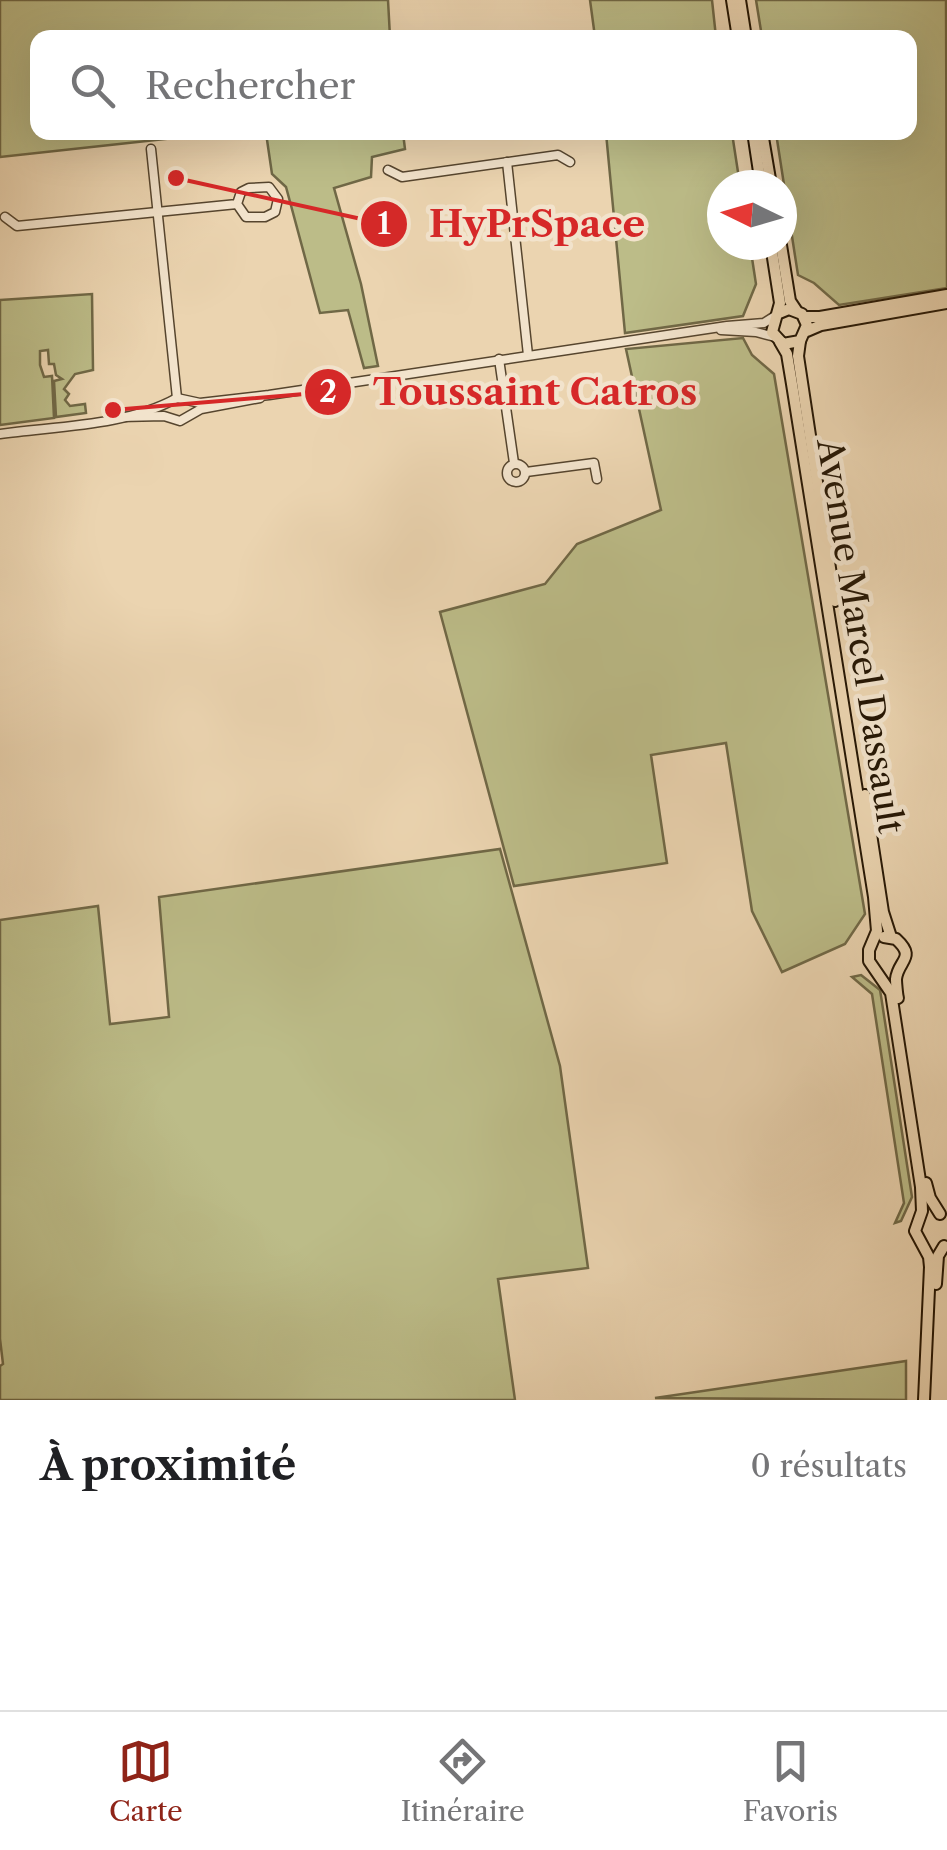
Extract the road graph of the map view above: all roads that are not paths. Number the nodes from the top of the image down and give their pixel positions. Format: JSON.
{"nodes":[{"id":1,"x":732,"y":0,"type":"edge"},
{"id":2,"x":740,"y":0,"type":"edge"},
{"id":3,"x":737,"y":30,"type":"edge"},
{"id":4,"x":745,"y":30,"type":"edge"},
{"id":5,"x":754,"y":140,"type":"edge"},
{"id":6,"x":763,"y":140,"type":"edge"},
{"id":7,"x":152,"y":149,"type":"dead end"},
{"id":8,"x":507,"y":162,"type":"junction"},
{"id":9,"x":570,"y":162,"type":"dead end"},
{"id":10,"x":388,"y":170,"type":"dead end"},
{"id":11,"x":759,"y":170,"type":"edge"},
{"id":12,"x":768,"y":170,"type":"edge"},
{"id":13,"x":237,"y":204,"type":"junction"},
{"id":14,"x":158,"y":212,"type":"junction"},
{"id":15,"x":5,"y":217,"type":"dead end"},
{"id":16,"x":773,"y":260,"type":"edge"},
{"id":17,"x":783,"y":260,"type":"edge"},
{"id":18,"x":947,"y":295,"type":"edge"},
{"id":19,"x":947,"y":303,"type":"edge"},
{"id":20,"x":778,"y":314,"type":"junction"},
{"id":21,"x":800,"y":314,"type":"junction"},
{"id":22,"x":716,"y":330,"type":"junction"},
{"id":23,"x":804,"y":336,"type":"junction"},
{"id":24,"x":777,"y":340,"type":"junction"},
{"id":25,"x":528,"y":355,"type":"junction"},
{"id":26,"x":499,"y":359,"type":"junction"},
{"id":27,"x":268,"y":395,"type":"junction"},
{"id":28,"x":177,"y":398,"type":"junction"},
{"id":29,"x":187,"y":402,"type":"junction"},
{"id":30,"x":168,"y":405,"type":"junction"},
{"id":31,"x":189,"y":416,"type":"junction"},
{"id":32,"x":121,"y":418,"type":"junction"},
{"id":33,"x":170,"y":418,"type":"junction"},
{"id":34,"x":0,"y":434,"type":"edge"},
{"id":35,"x":514,"y":464,"type":"junction"},
{"id":36,"x":526,"y":472,"type":"junction"},
{"id":37,"x":597,"y":479,"type":"dead end"},
{"id":38,"x":891,"y":937,"type":"junction"},
{"id":39,"x":874,"y":942,"type":"junction"},
{"id":40,"x":898,"y":970,"type":"junction"},
{"id":41,"x":880,"y":973,"type":"junction"},
{"id":42,"x":943,"y":1216,"type":"edge"},
{"id":43,"x":921,"y":1217,"type":"junction"},
{"id":44,"x":945,"y":1245,"type":"edge"},
{"id":45,"x":925,"y":1248,"type":"junction"},
{"id":46,"x":927,"y":1400,"type":"edge"}],
"edges":[{"from":1,"to":3,"type":"main road"},
{"from":2,"to":4,"type":"main road"},
{"from":5,"to":11,"type":"main road"},
{"from":6,"to":12,"type":"main road"},
{"from":7,"to":14,"type":"street"},
{"from":8,"to":9,"type":"street"},
{"from":8,"to":10,"type":"street"},
{"from":8,"to":25,"type":"street"},
{"from":13,"to":13,"type":"street"},
{"from":13,"to":14,"type":"street"},
{"from":14,"to":15,"type":"street"},
{"from":14,"to":28,"type":"street"},
{"from":16,"to":20,"type":"main road"},
{"from":17,"to":21,"type":"main road"},
{"from":18,"to":21,"type":"main road"},
{"from":19,"to":23,"type":"main road"},
{"from":20,"to":21,"type":"main road"},
{"from":20,"to":22,"type":"street"},
{"from":20,"to":24,"type":"main road"},
{"from":21,"to":23,"type":"main road"},
{"from":22,"to":24,"type":"street"},
{"from":22,"to":25,"type":"street"},
{"from":23,"to":24,"type":"main road"},
{"from":23,"to":38,"type":"main road","name":"Avenue Marcel Dassault"},
{"from":24,"to":39,"type":"main road","name":"Avenue Marcel Dassault"},
{"from":25,"to":26,"type":"street"},
{"from":26,"to":27,"type":"street"},
{"from":26,"to":35,"type":"street"},
{"from":27,"to":29,"type":"street"},
{"from":27,"to":31,"type":"street"},
{"from":28,"to":29,"type":"street"},
{"from":28,"to":30,"type":"street"},
{"from":29,"to":31,"type":"street"},
{"from":30,"to":32,"type":"street"},
{"from":30,"to":33,"type":"street"},
{"from":31,"to":33,"type":"street"},
{"from":32,"to":33,"type":"street"},
{"from":32,"to":34,"type":"street"},
{"from":35,"to":36,"type":"street"},
{"from":35,"to":36,"type":"street"},
{"from":36,"to":37,"type":"street"},
{"from":38,"to":39,"type":"main road"},
{"from":38,"to":40,"type":"main road"},
{"from":39,"to":41,"type":"main road"},
{"from":40,"to":41,"type":"main road"},
{"from":40,"to":42,"type":"main road"},
{"from":41,"to":43,"type":"main road"},
{"from":42,"to":43,"type":"main road"},
{"from":43,"to":45,"type":"main road"},
{"from":44,"to":45,"type":"main road"},
{"from":44,"to":46,"type":"main road"},
{"from":45,"to":46,"type":"main road"}]}
